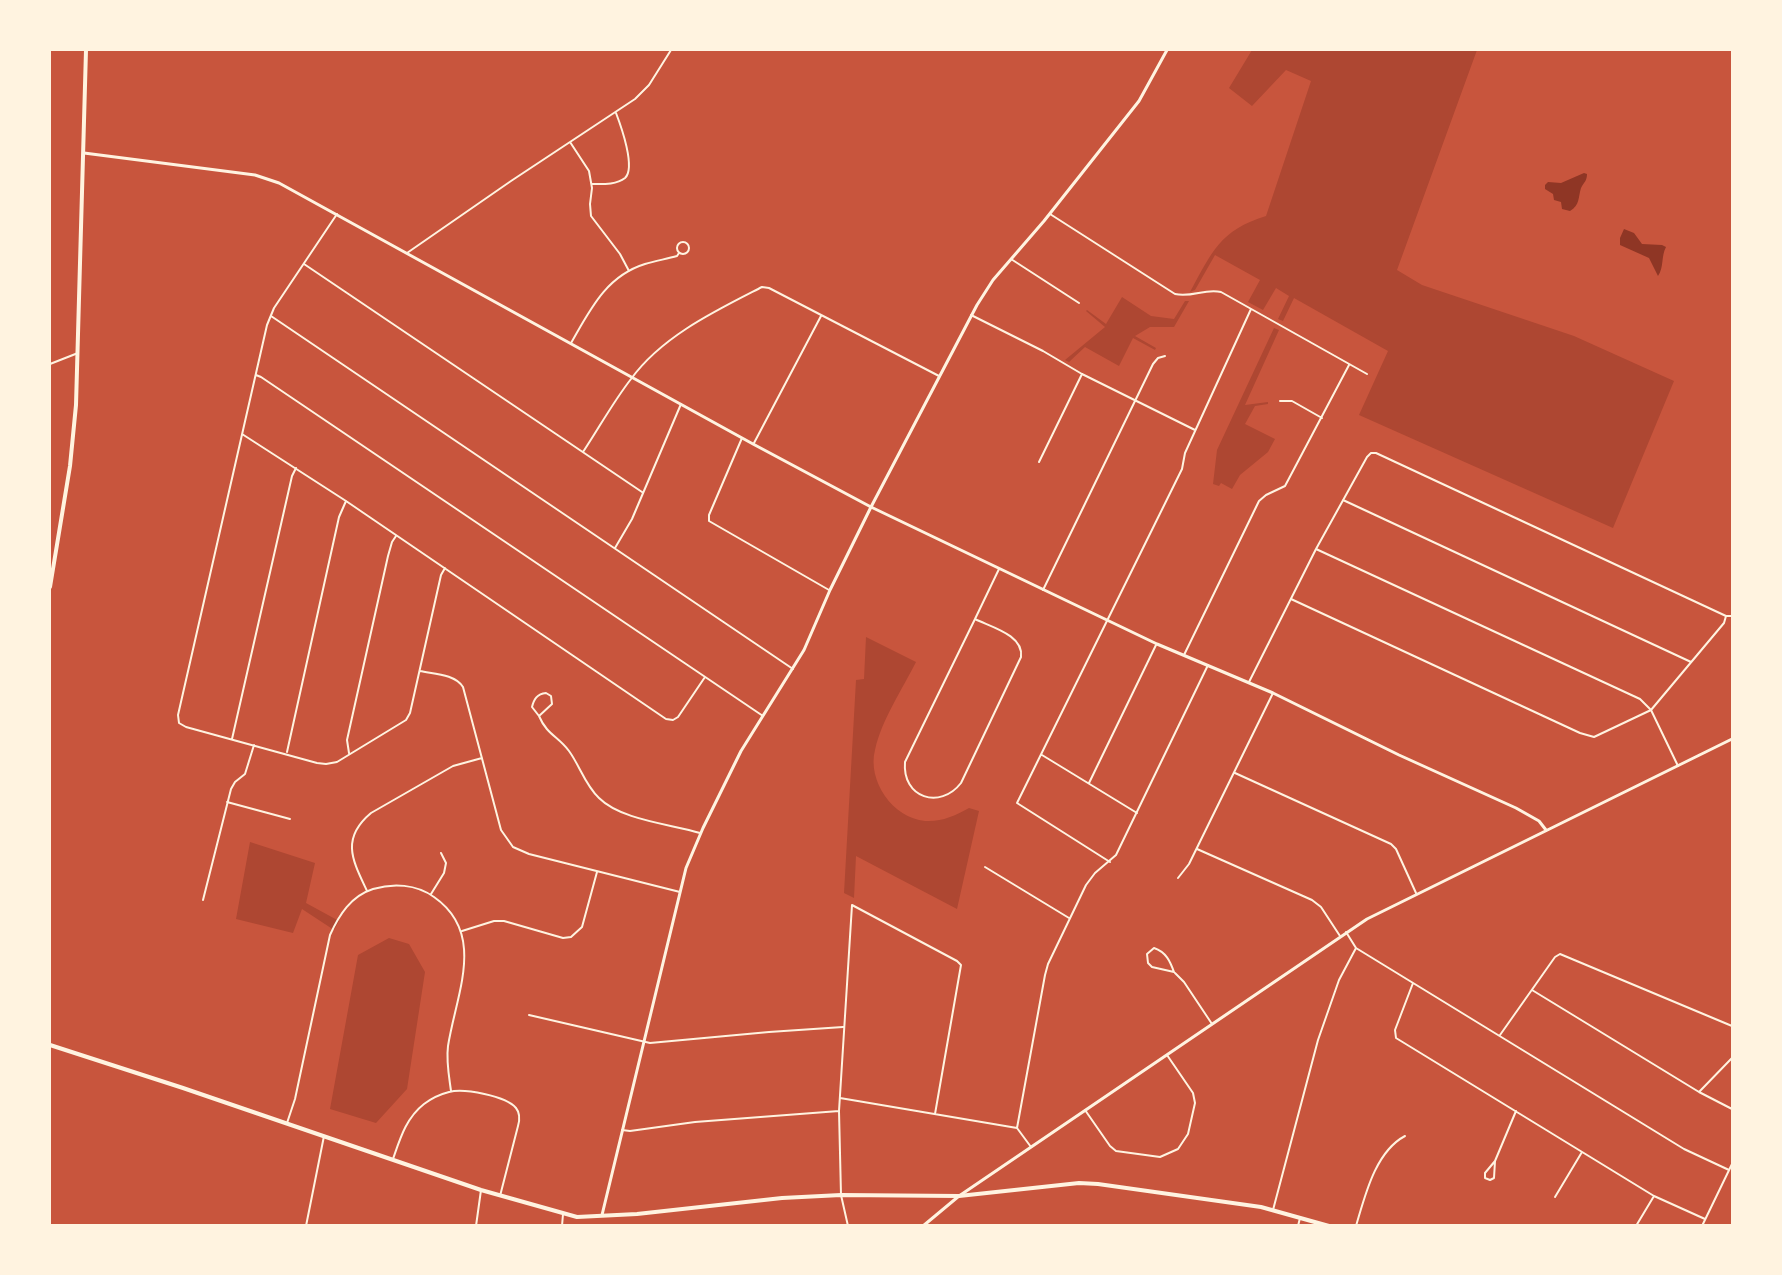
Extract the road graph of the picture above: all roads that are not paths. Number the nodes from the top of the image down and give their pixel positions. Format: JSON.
{"nodes":[{"id":1,"x":87,"y":50,"type":"edge"},
{"id":2,"x":671,"y":50,"type":"edge"},
{"id":3,"x":1167,"y":50,"type":"edge"},
{"id":4,"x":616,"y":113,"type":"junction"},
{"id":5,"x":570,"y":142,"type":"junction"},
{"id":6,"x":84,"y":153,"type":"junction"},
{"id":7,"x":591,"y":184,"type":"junction"},
{"id":8,"x":337,"y":214,"type":"junction"},
{"id":9,"x":1050,"y":214,"type":"junction"},
{"id":10,"x":407,"y":253,"type":"junction"},
{"id":11,"x":680,"y":253,"type":"junction"},
{"id":12,"x":1011,"y":259,"type":"junction"},
{"id":13,"x":304,"y":264,"type":"junction"},
{"id":14,"x":629,"y":271,"type":"junction"},
{"id":15,"x":1079,"y":303,"type":"dead end"},
{"id":16,"x":1251,"y":309,"type":"junction"},
{"id":17,"x":971,"y":315,"type":"junction"},
{"id":18,"x":270,"y":316,"type":"junction"},
{"id":19,"x":821,"y":316,"type":"junction"},
{"id":20,"x":571,"y":343,"type":"junction"},
{"id":21,"x":78,"y":353,"type":"junction"},
{"id":22,"x":1165,"y":356,"type":"dead end"},
{"id":23,"x":50,"y":364,"type":"edge"},
{"id":24,"x":1349,"y":364,"type":"junction"},
{"id":25,"x":1082,"y":374,"type":"junction"},
{"id":26,"x":1367,"y":374,"type":"dead end"},
{"id":27,"x":256,"y":375,"type":"junction"},
{"id":28,"x":939,"y":376,"type":"junction"},
{"id":29,"x":632,"y":377,"type":"junction"},
{"id":30,"x":1136,"y":401,"type":"junction"},
{"id":31,"x":1280,"y":401,"type":"dead end"},
{"id":32,"x":681,"y":404,"type":"junction"},
{"id":33,"x":1322,"y":418,"type":"junction"},
{"id":34,"x":1195,"y":430,"type":"junction"},
{"id":35,"x":242,"y":434,"type":"junction"},
{"id":36,"x":742,"y":438,"type":"junction"},
{"id":37,"x":753,"y":444,"type":"junction"},
{"id":38,"x":583,"y":452,"type":"junction"},
{"id":39,"x":1039,"y":462,"type":"dead end"},
{"id":40,"x":296,"y":468,"type":"junction"},
{"id":41,"x":642,"y":492,"type":"junction"},
{"id":42,"x":1343,"y":500,"type":"junction"},
{"id":43,"x":346,"y":501,"type":"junction"},
{"id":44,"x":871,"y":507,"type":"junction"},
{"id":45,"x":396,"y":536,"type":"junction"},
{"id":46,"x":615,"y":548,"type":"junction"},
{"id":47,"x":1316,"y":549,"type":"junction"},
{"id":48,"x":445,"y":568,"type":"junction"},
{"id":49,"x":999,"y":569,"type":"junction"},
{"id":50,"x":50,"y":587,"type":"edge"},
{"id":51,"x":830,"y":590,"type":"junction"},
{"id":52,"x":1043,"y":590,"type":"junction"},
{"id":53,"x":1291,"y":599,"type":"junction"},
{"id":54,"x":1726,"y":616,"type":"junction"},
{"id":55,"x":1732,"y":616,"type":"edge"},
{"id":56,"x":975,"y":619,"type":"junction"},
{"id":57,"x":1106,"y":620,"type":"junction"},
{"id":58,"x":1157,"y":644,"type":"junction"},
{"id":59,"x":1184,"y":656,"type":"junction"},
{"id":60,"x":1692,"y":662,"type":"junction"},
{"id":61,"x":1208,"y":665,"type":"junction"},
{"id":62,"x":793,"y":669,"type":"junction"},
{"id":63,"x":420,"y":671,"type":"junction"},
{"id":64,"x":705,"y":677,"type":"junction"},
{"id":65,"x":1248,"y":682,"type":"junction"},
{"id":66,"x":1273,"y":693,"type":"junction"},
{"id":67,"x":1651,"y":710,"type":"junction"},
{"id":68,"x":539,"y":716,"type":"junction"},
{"id":69,"x":763,"y":716,"type":"junction"},
{"id":70,"x":232,"y":739,"type":"junction"},
{"id":71,"x":1732,"y":739,"type":"edge"},
{"id":72,"x":254,"y":745,"type":"junction"},
{"id":73,"x":287,"y":753,"type":"junction"},
{"id":74,"x":349,"y":753,"type":"junction"},
{"id":75,"x":1041,"y":754,"type":"junction"},
{"id":76,"x":482,"y":758,"type":"junction"},
{"id":77,"x":1678,"y":766,"type":"junction"},
{"id":78,"x":1235,"y":774,"type":"junction"},
{"id":79,"x":1089,"y":783,"type":"junction"},
{"id":80,"x":227,"y":802,"type":"junction"},
{"id":81,"x":1137,"y":813,"type":"junction"},
{"id":82,"x":290,"y":819,"type":"dead end"},
{"id":83,"x":1546,"y":830,"type":"junction"},
{"id":84,"x":700,"y":833,"type":"junction"},
{"id":85,"x":1197,"y":849,"type":"junction"},
{"id":86,"x":441,"y":853,"type":"dead end"},
{"id":87,"x":1110,"y":862,"type":"junction"},
{"id":88,"x":985,"y":867,"type":"dead end"},
{"id":89,"x":597,"y":872,"type":"junction"},
{"id":90,"x":1178,"y":878,"type":"dead end"},
{"id":91,"x":368,"y":891,"type":"junction"},
{"id":92,"x":680,"y":892,"type":"junction"},
{"id":93,"x":1416,"y":893,"type":"junction"},
{"id":94,"x":431,"y":894,"type":"junction"},
{"id":95,"x":203,"y":900,"type":"dead end"},
{"id":96,"x":1069,"y":918,"type":"junction"},
{"id":97,"x":462,"y":932,"type":"junction"},
{"id":98,"x":1346,"y":932,"type":"junction"},
{"id":99,"x":1340,"y":936,"type":"junction"},
{"id":100,"x":1356,"y":948,"type":"junction"},
{"id":101,"x":1174,"y":972,"type":"junction"},
{"id":102,"x":1413,"y":983,"type":"junction"},
{"id":103,"x":1532,"y":990,"type":"junction"},
{"id":104,"x":529,"y":1015,"type":"dead end"},
{"id":105,"x":1212,"y":1024,"type":"junction"},
{"id":106,"x":1732,"y":1026,"type":"edge"},
{"id":107,"x":844,"y":1027,"type":"junction"},
{"id":108,"x":1500,"y":1035,"type":"junction"},
{"id":109,"x":643,"y":1042,"type":"junction"},
{"id":110,"x":50,"y":1045,"type":"edge"},
{"id":111,"x":1167,"y":1055,"type":"junction"},
{"id":112,"x":1732,"y":1058,"type":"edge"},
{"id":113,"x":451,"y":1091,"type":"junction"},
{"id":114,"x":1699,"y":1092,"type":"junction"},
{"id":115,"x":840,"y":1098,"type":"junction"},
{"id":116,"x":1732,"y":1109,"type":"edge"},
{"id":117,"x":1085,"y":1110,"type":"junction"},
{"id":118,"x":839,"y":1111,"type":"junction"},
{"id":119,"x":1516,"y":1111,"type":"junction"},
{"id":120,"x":935,"y":1114,"type":"junction"},
{"id":121,"x":287,"y":1123,"type":"junction"},
{"id":122,"x":1017,"y":1128,"type":"junction"},
{"id":123,"x":622,"y":1130,"type":"junction"},
{"id":124,"x":324,"y":1136,"type":"junction"},
{"id":125,"x":1405,"y":1136,"type":"dead end"},
{"id":126,"x":1031,"y":1147,"type":"junction"},
{"id":127,"x":1582,"y":1152,"type":"junction"},
{"id":128,"x":393,"y":1159,"type":"junction"},
{"id":129,"x":1495,"y":1161,"type":"junction"},
{"id":130,"x":1732,"y":1164,"type":"edge"},
{"id":131,"x":1729,"y":1170,"type":"junction"},
{"id":132,"x":481,"y":1190,"type":"junction"},
{"id":133,"x":841,"y":1195,"type":"junction"},
{"id":134,"x":500,"y":1196,"type":"junction"},
{"id":135,"x":959,"y":1196,"type":"junction"},
{"id":136,"x":1654,"y":1196,"type":"junction"},
{"id":137,"x":1555,"y":1197,"type":"dead end"},
{"id":138,"x":1273,"y":1210,"type":"junction"},
{"id":139,"x":563,"y":1214,"type":"junction"},
{"id":140,"x":602,"y":1217,"type":"junction"},
{"id":141,"x":1300,"y":1218,"type":"junction"},
{"id":142,"x":1705,"y":1220,"type":"junction"},
{"id":143,"x":306,"y":1226,"type":"edge"},
{"id":144,"x":476,"y":1226,"type":"edge"},
{"id":145,"x":562,"y":1226,"type":"edge"},
{"id":146,"x":848,"y":1226,"type":"edge"},
{"id":147,"x":922,"y":1226,"type":"edge"},
{"id":148,"x":1298,"y":1226,"type":"edge"},
{"id":149,"x":1329,"y":1226,"type":"edge"},
{"id":150,"x":1356,"y":1226,"type":"edge"},
{"id":151,"x":1636,"y":1226,"type":"edge"},
{"id":152,"x":1702,"y":1226,"type":"edge"}],
"edges":[{"from":1,"to":6,"type":"main road"},
{"from":2,"to":4,"type":"street"},
{"from":3,"to":9,"type":"street"},
{"from":4,"to":5,"type":"street"},
{"from":4,"to":7,"type":"street"},
{"from":5,"to":7,"type":"street"},
{"from":5,"to":10,"type":"street"},
{"from":6,"to":8,"type":"street"},
{"from":6,"to":21,"type":"main road"},
{"from":7,"to":14,"type":"street"},
{"from":8,"to":10,"type":"street"},
{"from":8,"to":13,"type":"street"},
{"from":9,"to":12,"type":"street"},
{"from":9,"to":16,"type":"street"},
{"from":10,"to":20,"type":"street"},
{"from":11,"to":11,"type":"street"},
{"from":11,"to":14,"type":"street"},
{"from":12,"to":15,"type":"street"},
{"from":12,"to":17,"type":"street"},
{"from":13,"to":18,"type":"street"},
{"from":13,"to":38,"type":"street"},
{"from":14,"to":20,"type":"street"},
{"from":16,"to":24,"type":"street"},
{"from":16,"to":34,"type":"street"},
{"from":17,"to":25,"type":"street"},
{"from":17,"to":28,"type":"street"},
{"from":18,"to":27,"type":"street"},
{"from":18,"to":46,"type":"street"},
{"from":19,"to":28,"type":"street"},
{"from":19,"to":29,"type":"street"},
{"from":19,"to":37,"type":"street"},
{"from":20,"to":29,"type":"street"},
{"from":21,"to":23,"type":"street"},
{"from":21,"to":50,"type":"main road"},
{"from":22,"to":30,"type":"street"},
{"from":24,"to":26,"type":"street"},
{"from":24,"to":33,"type":"street"},
{"from":25,"to":30,"type":"street"},
{"from":25,"to":39,"type":"street"},
{"from":27,"to":35,"type":"street"},
{"from":27,"to":64,"type":"street"},
{"from":28,"to":44,"type":"street"},
{"from":29,"to":32,"type":"street"},
{"from":29,"to":38,"type":"street"},
{"from":30,"to":34,"type":"street"},
{"from":30,"to":52,"type":"street"},
{"from":31,"to":33,"type":"street"},
{"from":32,"to":36,"type":"street"},
{"from":32,"to":41,"type":"street"},
{"from":33,"to":59,"type":"street"},
{"from":34,"to":57,"type":"street"},
{"from":35,"to":40,"type":"street"},
{"from":35,"to":70,"type":"street"},
{"from":36,"to":37,"type":"street"},
{"from":36,"to":51,"type":"street"},
{"from":37,"to":44,"type":"street"},
{"from":38,"to":41,"type":"street"},
{"from":40,"to":43,"type":"street"},
{"from":40,"to":70,"type":"street"},
{"from":41,"to":46,"type":"street"},
{"from":42,"to":47,"type":"street"},
{"from":42,"to":54,"type":"street"},
{"from":42,"to":60,"type":"street"},
{"from":43,"to":45,"type":"street"},
{"from":43,"to":73,"type":"street"},
{"from":44,"to":49,"type":"street"},
{"from":44,"to":51,"type":"street"},
{"from":45,"to":48,"type":"street"},
{"from":45,"to":74,"type":"street"},
{"from":46,"to":62,"type":"street"},
{"from":47,"to":53,"type":"street"},
{"from":47,"to":67,"type":"street"},
{"from":48,"to":63,"type":"street"},
{"from":48,"to":64,"type":"street"},
{"from":49,"to":52,"type":"street"},
{"from":49,"to":56,"type":"street"},
{"from":51,"to":62,"type":"street"},
{"from":52,"to":57,"type":"street"},
{"from":53,"to":65,"type":"street"},
{"from":53,"to":67,"type":"street"},
{"from":54,"to":55,"type":"street"},
{"from":54,"to":60,"type":"street"},
{"from":56,"to":56,"type":"street"},
{"from":57,"to":58,"type":"street"},
{"from":57,"to":75,"type":"street"},
{"from":58,"to":59,"type":"street"},
{"from":58,"to":79,"type":"street"},
{"from":59,"to":61,"type":"street"},
{"from":60,"to":67,"type":"street"},
{"from":61,"to":65,"type":"street"},
{"from":61,"to":81,"type":"street"},
{"from":62,"to":69,"type":"street"},
{"from":63,"to":74,"type":"street"},
{"from":63,"to":76,"type":"street"},
{"from":64,"to":69,"type":"street"},
{"from":65,"to":66,"type":"street"},
{"from":66,"to":78,"type":"street"},
{"from":66,"to":83,"type":"street"},
{"from":67,"to":77,"type":"street"},
{"from":68,"to":68,"type":"street"},
{"from":68,"to":84,"type":"street"},
{"from":69,"to":84,"type":"street"},
{"from":70,"to":72,"type":"street"},
{"from":71,"to":77,"type":"street"},
{"from":72,"to":73,"type":"street"},
{"from":72,"to":80,"type":"street"},
{"from":73,"to":74,"type":"street"},
{"from":75,"to":79,"type":"street"},
{"from":75,"to":87,"type":"street"},
{"from":76,"to":89,"type":"street"},
{"from":76,"to":91,"type":"street"},
{"from":77,"to":83,"type":"street"},
{"from":78,"to":85,"type":"street"},
{"from":78,"to":93,"type":"street"},
{"from":79,"to":81,"type":"street"},
{"from":80,"to":82,"type":"street"},
{"from":80,"to":95,"type":"street"},
{"from":81,"to":87,"type":"street"},
{"from":83,"to":93,"type":"street"},
{"from":84,"to":92,"type":"street"},
{"from":85,"to":90,"type":"street"},
{"from":85,"to":99,"type":"street"},
{"from":86,"to":94,"type":"street"},
{"from":87,"to":96,"type":"street"},
{"from":88,"to":96,"type":"street"},
{"from":89,"to":92,"type":"street"},
{"from":89,"to":97,"type":"street"},
{"from":91,"to":94,"type":"street"},
{"from":91,"to":121,"type":"street"},
{"from":92,"to":109,"type":"street"},
{"from":93,"to":98,"type":"street"},
{"from":94,"to":97,"type":"street"},
{"from":96,"to":122,"type":"street"},
{"from":97,"to":113,"type":"street"},
{"from":98,"to":99,"type":"street"},
{"from":98,"to":100,"type":"street"},
{"from":99,"to":105,"type":"street"},
{"from":100,"to":102,"type":"street"},
{"from":100,"to":138,"type":"street"},
{"from":101,"to":101,"type":"street"},
{"from":101,"to":105,"type":"street"},
{"from":102,"to":108,"type":"street"},
{"from":102,"to":119,"type":"street"},
{"from":103,"to":106,"type":"street"},
{"from":103,"to":108,"type":"street"},
{"from":103,"to":114,"type":"street"},
{"from":104,"to":109,"type":"street"},
{"from":105,"to":111,"type":"street"},
{"from":107,"to":109,"type":"street"},
{"from":107,"to":115,"type":"street"},
{"from":107,"to":120,"type":"street"},
{"from":108,"to":131,"type":"street"},
{"from":109,"to":123,"type":"street"},
{"from":110,"to":121,"type":"main road"},
{"from":111,"to":117,"type":"street"},
{"from":111,"to":117,"type":"street"},
{"from":112,"to":114,"type":"street"},
{"from":113,"to":128,"type":"street"},
{"from":113,"to":134,"type":"street"},
{"from":114,"to":116,"type":"street"},
{"from":115,"to":118,"type":"street"},
{"from":115,"to":120,"type":"street"},
{"from":117,"to":126,"type":"street"},
{"from":118,"to":123,"type":"street"},
{"from":118,"to":133,"type":"street"},
{"from":119,"to":127,"type":"street"},
{"from":119,"to":129,"type":"street"},
{"from":120,"to":122,"type":"street"},
{"from":121,"to":124,"type":"main road"},
{"from":122,"to":126,"type":"street"},
{"from":123,"to":140,"type":"street"},
{"from":124,"to":128,"type":"main road"},
{"from":124,"to":143,"type":"street"},
{"from":125,"to":150,"type":"street"},
{"from":126,"to":135,"type":"street"},
{"from":127,"to":136,"type":"street"},
{"from":127,"to":137,"type":"street"},
{"from":128,"to":132,"type":"main road"},
{"from":129,"to":129,"type":"street"},
{"from":130,"to":131,"type":"street"},
{"from":131,"to":142,"type":"street"},
{"from":132,"to":134,"type":"main road"},
{"from":132,"to":144,"type":"street"},
{"from":133,"to":135,"type":"main road"},
{"from":133,"to":140,"type":"main road"},
{"from":133,"to":146,"type":"street"},
{"from":134,"to":139,"type":"main road"},
{"from":135,"to":138,"type":"main road"},
{"from":135,"to":147,"type":"street"},
{"from":136,"to":142,"type":"street"},
{"from":136,"to":151,"type":"street"},
{"from":138,"to":141,"type":"main road"},
{"from":139,"to":140,"type":"main road"},
{"from":139,"to":145,"type":"street"},
{"from":141,"to":148,"type":"street"},
{"from":141,"to":149,"type":"main road"},
{"from":142,"to":152,"type":"street"}]}
